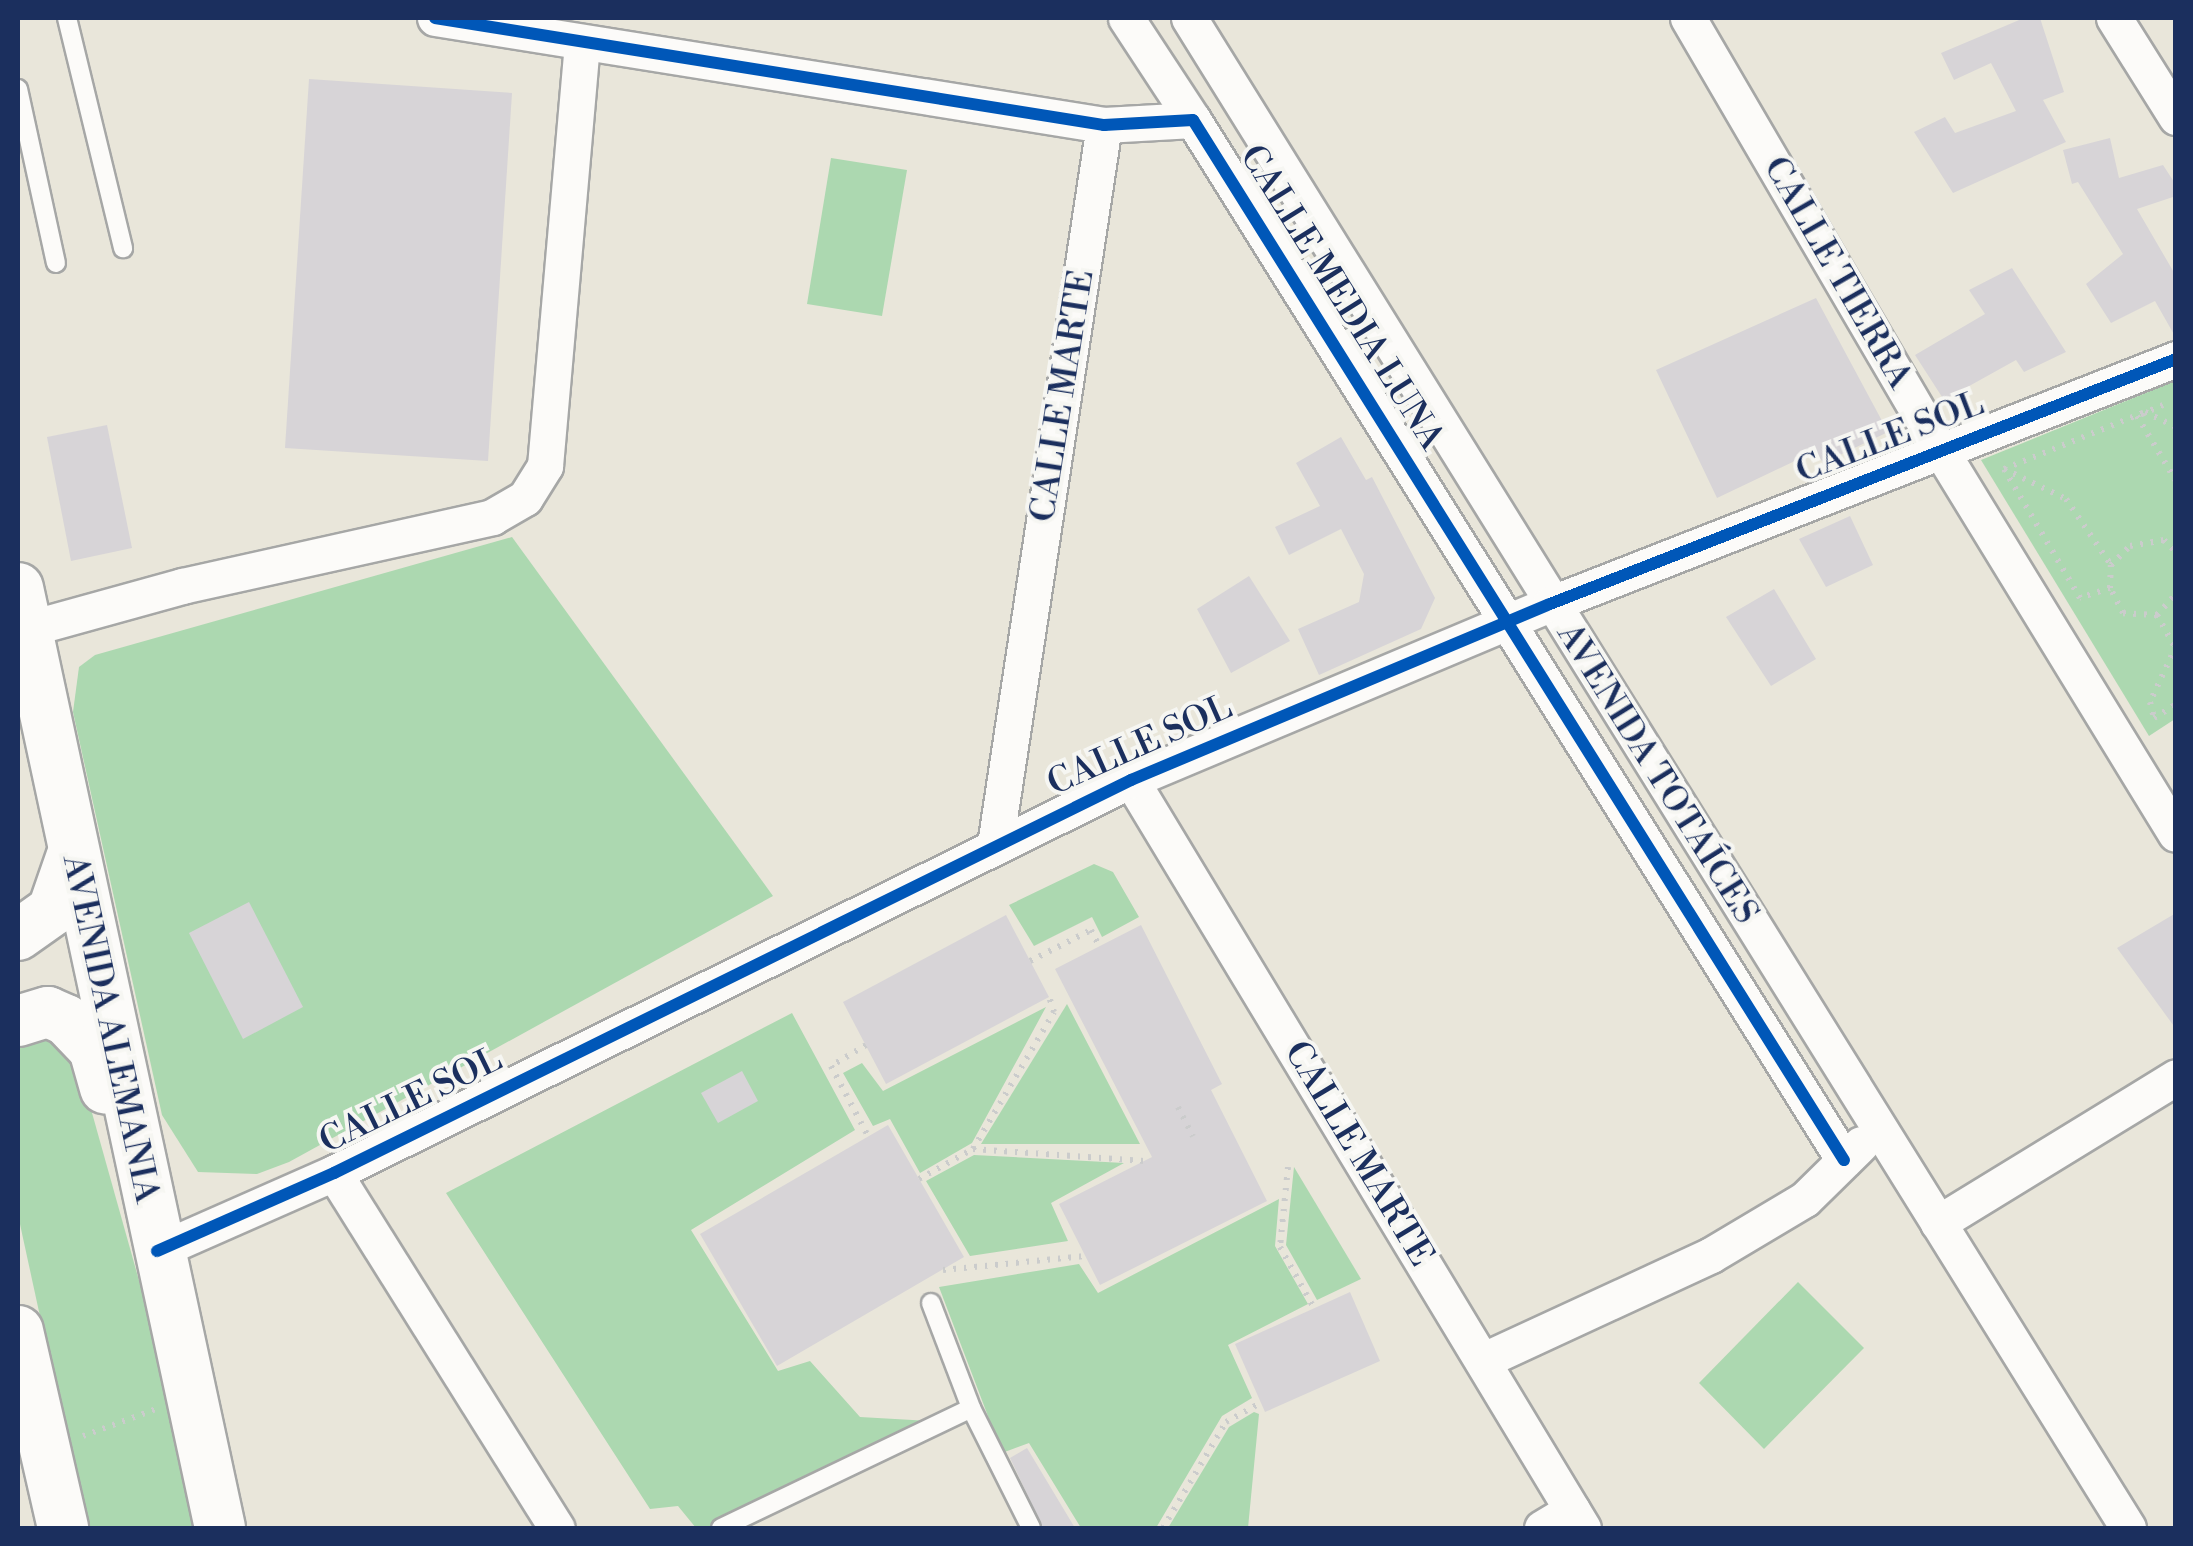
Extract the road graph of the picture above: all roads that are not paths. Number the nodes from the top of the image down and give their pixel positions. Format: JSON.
{"nodes":[{"id":1,"x":67,"y":18,"type":"edge"},
{"id":2,"x":435,"y":18,"type":"edge"},
{"id":3,"x":1126,"y":18,"type":"edge"},
{"id":4,"x":1189,"y":18,"type":"edge"},
{"id":5,"x":1688,"y":18,"type":"edge"},
{"id":6,"x":2114,"y":18,"type":"edge"},
{"id":7,"x":582,"y":45,"type":"junction"},
{"id":8,"x":18,"y":89,"type":"edge"},
{"id":9,"x":2176,"y":117,"type":"edge"},
{"id":10,"x":1194,"y":120,"type":"junction"},
{"id":11,"x":1104,"y":124,"type":"junction"},
{"id":12,"x":122,"y":248,"type":"dead end"},
{"id":13,"x":56,"y":263,"type":"dead end"},
{"id":14,"x":2176,"y":359,"type":"edge"},
{"id":15,"x":1941,"y":451,"type":"junction"},
{"id":16,"x":1550,"y":604,"type":"junction"},
{"id":17,"x":22,"y":608,"type":"edge"},
{"id":18,"x":1509,"y":622,"type":"junction"},
{"id":19,"x":1131,"y":780,"type":"junction"},
{"id":20,"x":2176,"y":834,"type":"edge"},
{"id":21,"x":995,"y":845,"type":"junction"},
{"id":22,"x":72,"y":855,"type":"junction"},
{"id":23,"x":18,"y":934,"type":"edge"},
{"id":24,"x":18,"y":1021,"type":"edge"},
{"id":25,"x":2176,"y":1077,"type":"edge"},
{"id":26,"x":1880,"y":1126,"type":"junction"},
{"id":27,"x":1844,"y":1160,"type":"junction"},
{"id":28,"x":334,"y":1173,"type":"junction"},
{"id":29,"x":143,"y":1180,"type":"junction"},
{"id":30,"x":1938,"y":1223,"type":"junction"},
{"id":31,"x":157,"y":1251,"type":"junction"},
{"id":32,"x":931,"y":1302,"type":"dead end"},
{"id":33,"x":18,"y":1331,"type":"edge"},
{"id":34,"x":1484,"y":1360,"type":"junction"},
{"id":35,"x":971,"y":1408,"type":"junction"},
{"id":36,"x":32,"y":1423,"type":"edge"},
{"id":37,"x":1577,"y":1519,"type":"edge"},
{"id":38,"x":62,"y":1528,"type":"edge"},
{"id":39,"x":220,"y":1528,"type":"edge"},
{"id":40,"x":557,"y":1528,"type":"edge"},
{"id":41,"x":721,"y":1528,"type":"edge"},
{"id":42,"x":1031,"y":1528,"type":"edge"},
{"id":43,"x":1542,"y":1528,"type":"edge"},
{"id":44,"x":2128,"y":1528,"type":"edge"}],
"edges":[{"from":1,"to":12,"type":"lane"},
{"from":2,"to":7,"type":"street"},
{"from":3,"to":10,"type":"street","name":"CALLE MEDIA LUNA"},
{"from":4,"to":16,"type":"street","name":"AVENIDA TOTAÍCES"},
{"from":5,"to":15,"type":"street","name":"CALLE TIERRA"},
{"from":6,"to":9,"type":"street"},
{"from":7,"to":11,"type":"street"},
{"from":7,"to":17,"type":"street"},
{"from":8,"to":13,"type":"lane"},
{"from":10,"to":11,"type":"street"},
{"from":10,"to":18,"type":"street","name":"CALLE MEDIA LUNA"},
{"from":11,"to":21,"type":"street","name":"CALLE MARTE"},
{"from":14,"to":15,"type":"street","name":"CALLE SOL"},
{"from":15,"to":16,"type":"street","name":"CALLE SOL"},
{"from":15,"to":20,"type":"street","name":"CALLE TIERRA"},
{"from":16,"to":18,"type":"street","name":"CALLE SOL"},
{"from":16,"to":26,"type":"street","name":"AVENIDA TOTAÍCES"},
{"from":17,"to":22,"type":"main road","name":"AVENIDA ALEMANIA"},
{"from":18,"to":19,"type":"street","name":"CALLE SOL"},
{"from":18,"to":27,"type":"street","name":"CALLE MEDIA LUNA"},
{"from":19,"to":21,"type":"street","name":"CALLE SOL"},
{"from":19,"to":34,"type":"street","name":"CALLE MARTE"},
{"from":21,"to":28,"type":"street","name":"CALLE SOL"},
{"from":22,"to":23,"type":"main road"},
{"from":22,"to":29,"type":"main road","name":"AVENIDA ALEMANIA"},
{"from":24,"to":29,"type":"main road"},
{"from":25,"to":30,"type":"street"},
{"from":26,"to":27,"type":"street"},
{"from":26,"to":30,"type":"street","name":"AVENIDA TOTAÍCES"},
{"from":27,"to":34,"type":"street"},
{"from":28,"to":31,"type":"street","name":"CALLE SOL"},
{"from":28,"to":40,"type":"street"},
{"from":29,"to":31,"type":"main road","name":"AVENIDA ALEMANIA"},
{"from":30,"to":44,"type":"street","name":"AVENIDA TOTAÍCES"},
{"from":31,"to":39,"type":"main road","name":"AVENIDA ALEMANIA"},
{"from":32,"to":35,"type":"lane"},
{"from":33,"to":36,"type":"main road"},
{"from":34,"to":37,"type":"street","name":"CALLE MARTE"},
{"from":35,"to":41,"type":"lane"},
{"from":35,"to":42,"type":"lane"},
{"from":36,"to":38,"type":"main road"},
{"from":37,"to":43,"type":"street"}]}
